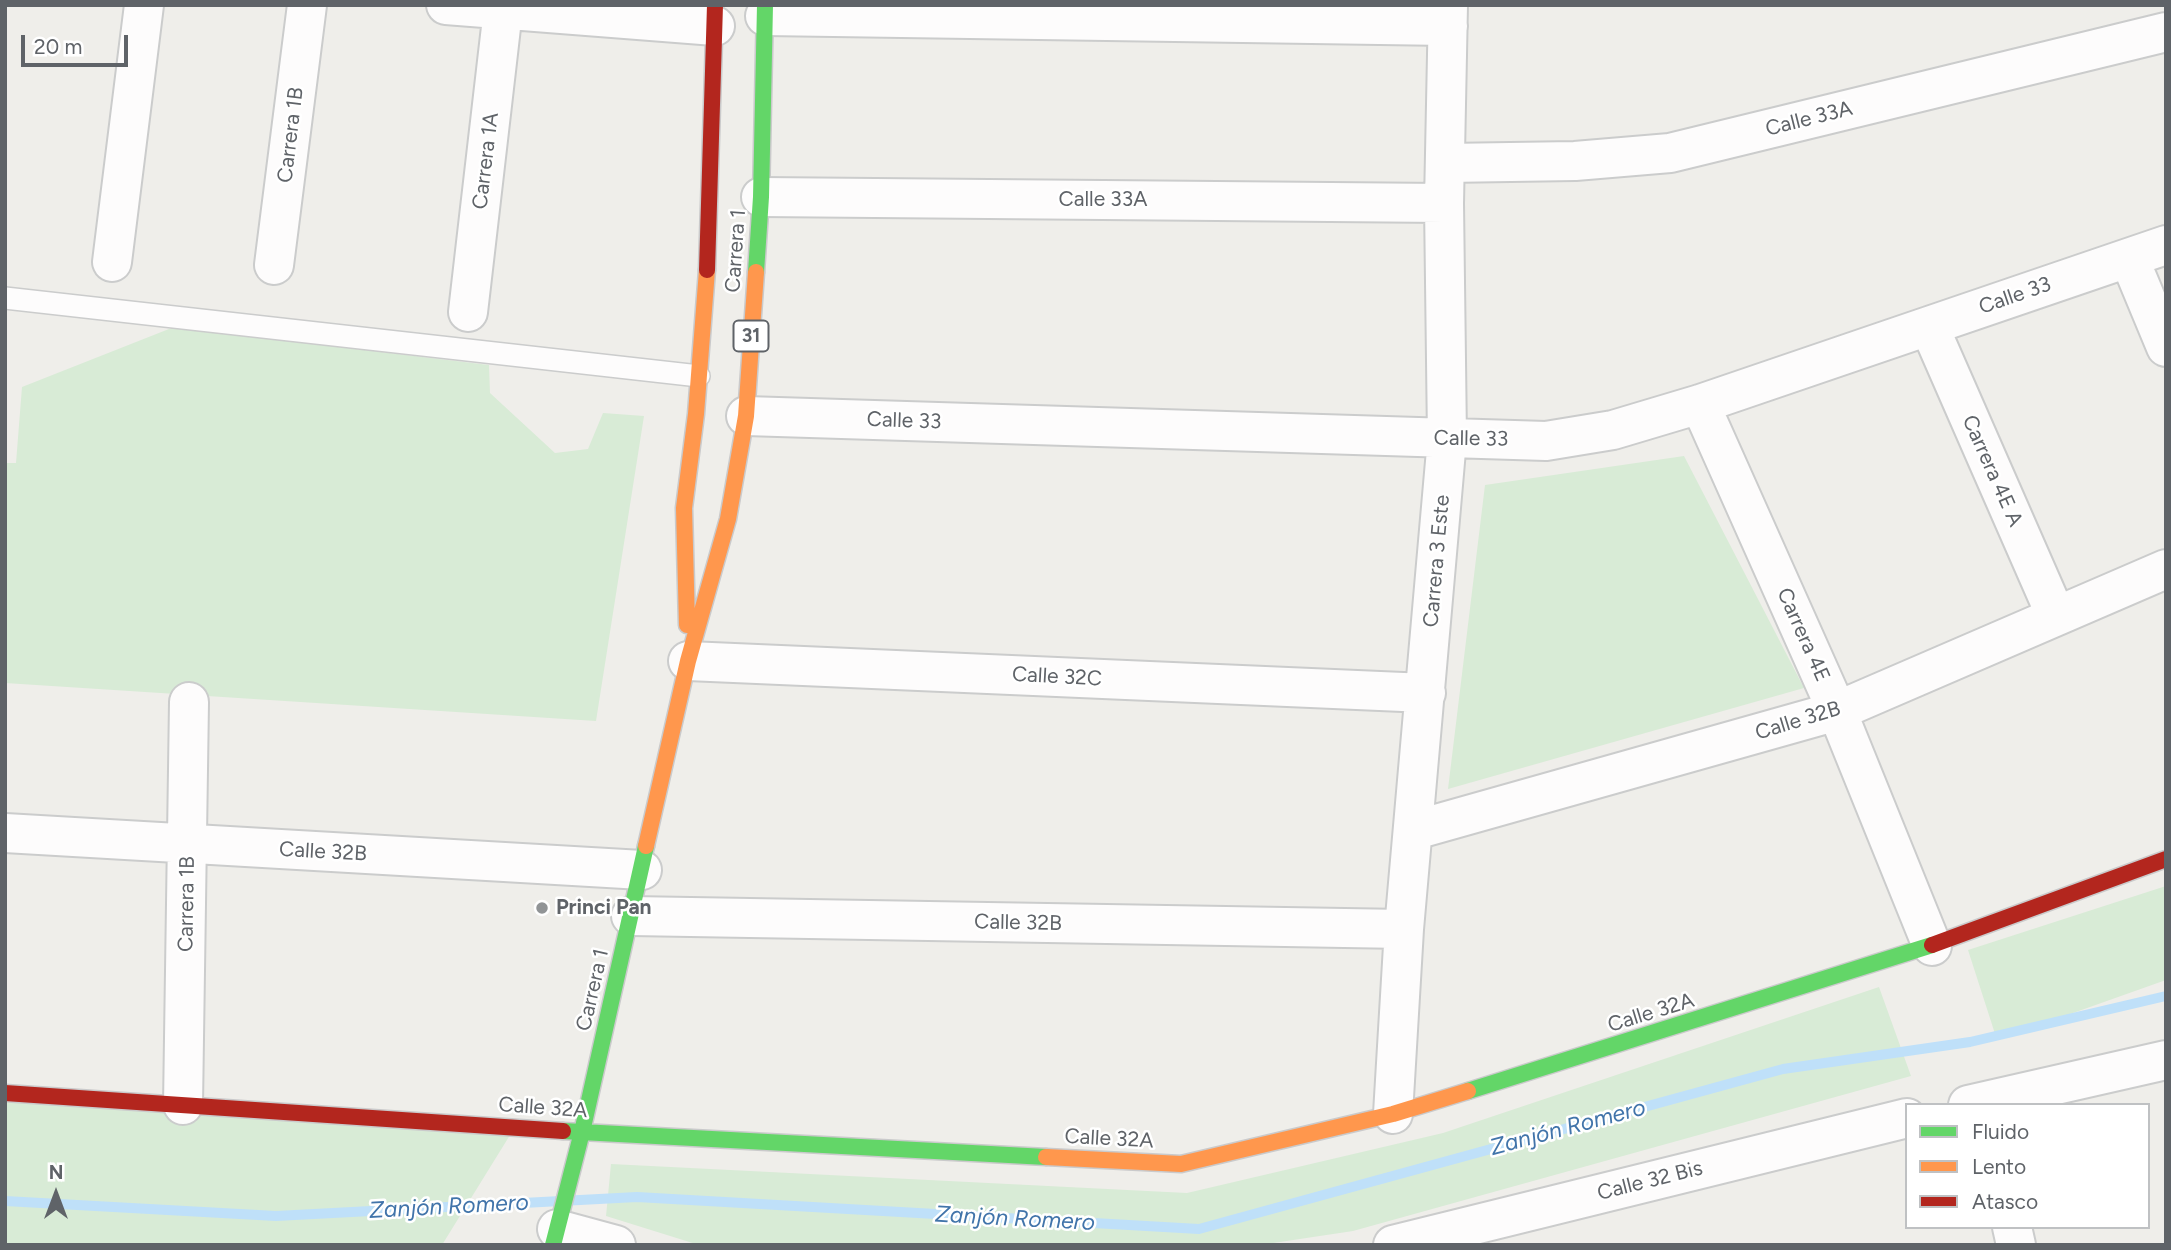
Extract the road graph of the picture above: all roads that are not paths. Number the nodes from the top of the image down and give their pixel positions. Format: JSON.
{"nodes":[{"id":1,"x":144,"y":5,"type":"edge"},
{"id":2,"x":307,"y":5,"type":"edge"},
{"id":3,"x":446,"y":5,"type":"edge"},
{"id":4,"x":503,"y":10,"type":"junction"},
{"id":5,"x":765,"y":11,"type":"edge"},
{"id":6,"x":715,"y":16,"type":"edge"},
{"id":7,"x":1448,"y":16,"type":"edge"},
{"id":8,"x":2166,"y":32,"type":"edge"},
{"id":9,"x":1446,"y":163,"type":"junction"},
{"id":10,"x":761,"y":197,"type":"junction"},
{"id":11,"x":1444,"y":203,"type":"junction"},
{"id":12,"x":2166,"y":245,"type":"edge"},
{"id":13,"x":2129,"y":258,"type":"junction"},
{"id":14,"x":112,"y":262,"type":"dead end"},
{"id":15,"x":274,"y":265,"type":"dead end"},
{"id":16,"x":5,"y":298,"type":"edge"},
{"id":17,"x":468,"y":312,"type":"dead end"},
{"id":18,"x":1929,"y":326,"type":"junction"},
{"id":19,"x":2166,"y":347,"type":"edge"},
{"id":20,"x":699,"y":376,"type":"junction"},
{"id":21,"x":1700,"y":404,"type":"junction"},
{"id":22,"x":746,"y":416,"type":"junction"},
{"id":23,"x":1447,"y":439,"type":"junction"},
{"id":24,"x":2166,"y":569,"type":"edge"},
{"id":25,"x":2056,"y":616,"type":"junction"},
{"id":26,"x":688,"y":661,"type":"junction"},
{"id":27,"x":1426,"y":693,"type":"junction"},
{"id":28,"x":189,"y":702,"type":"dead end"},
{"id":29,"x":1836,"y":711,"type":"junction"},
{"id":30,"x":1415,"y":830,"type":"junction"},
{"id":31,"x":5,"y":833,"type":"edge"},
{"id":32,"x":189,"y":844,"type":"junction"},
{"id":33,"x":2166,"y":859,"type":"edge"},
{"id":34,"x":642,"y":870,"type":"junction"},
{"id":35,"x":631,"y":916,"type":"junction"},
{"id":36,"x":1405,"y":929,"type":"junction"},
{"id":37,"x":1932,"y":946,"type":"junction"},
{"id":38,"x":2166,"y":1060,"type":"edge"},
{"id":39,"x":5,"y":1093,"type":"edge"},
{"id":40,"x":1980,"y":1103,"type":"edge"},
{"id":41,"x":183,"y":1105,"type":"junction"},
{"id":42,"x":1393,"y":1114,"type":"junction"},
{"id":43,"x":1905,"y":1118,"type":"edge"},
{"id":44,"x":581,"y":1133,"type":"junction"},
{"id":45,"x":556,"y":1234,"type":"edge"},
{"id":46,"x":616,"y":1245,"type":"edge"},
{"id":47,"x":1393,"y":1245,"type":"edge"}],
"edges":[{"from":1,"to":14,"type":"street"},
{"from":2,"to":15,"type":"street","name":"Carrera 1B"},
{"from":3,"to":4,"type":"street"},
{"from":4,"to":6,"type":"street"},
{"from":4,"to":17,"type":"street","name":"Carrera 1A"},
{"from":5,"to":7,"type":"street"},
{"from":5,"to":10,"type":"street","name":"Carrera 1","number":"31"},
{"from":6,"to":20,"type":"street","name":"Carrera 1","number":"31"},
{"from":7,"to":9,"type":"street","name":"Carrera 3 Este"},
{"from":8,"to":9,"type":"street","name":"Calle 33A"},
{"from":9,"to":11,"type":"street","name":"Carrera 3 Este"},
{"from":10,"to":11,"type":"street","name":"Calle 33A"},
{"from":10,"to":22,"type":"street","name":"Carrera 1","number":"31"},
{"from":11,"to":23,"type":"street","name":"Carrera 3 Este"},
{"from":12,"to":13,"type":"street","name":"Calle 33"},
{"from":13,"to":18,"type":"street","name":"Calle 33"},
{"from":13,"to":19,"type":"street"},
{"from":16,"to":20,"type":"lane"},
{"from":18,"to":21,"type":"street","name":"Calle 33"},
{"from":18,"to":25,"type":"street","name":"Carrera 4E A"},
{"from":20,"to":26,"type":"street","name":"Carrera 1","number":"31"},
{"from":21,"to":23,"type":"street","name":"Calle 33"},
{"from":21,"to":29,"type":"street","name":"Carrera 4E"},
{"from":22,"to":23,"type":"street","name":"Calle 33"},
{"from":22,"to":26,"type":"street","name":"Carrera 1","number":"31"},
{"from":23,"to":27,"type":"street","name":"Carrera 3 Este"},
{"from":24,"to":25,"type":"street","name":"Calle 32B"},
{"from":25,"to":29,"type":"street","name":"Calle 32B"},
{"from":26,"to":27,"type":"street","name":"Calle 32C"},
{"from":26,"to":34,"type":"street","name":"Carrera 1","number":"31"},
{"from":27,"to":30,"type":"street","name":"Carrera 3 Este"},
{"from":28,"to":32,"type":"street","name":"Carrera 1B"},
{"from":29,"to":30,"type":"street","name":"Calle 32B"},
{"from":29,"to":37,"type":"street","name":"Carrera 4E"},
{"from":30,"to":36,"type":"street","name":"Carrera 3 Este"},
{"from":31,"to":32,"type":"street","name":"Calle 32B"},
{"from":32,"to":34,"type":"street","name":"Calle 32B"},
{"from":32,"to":41,"type":"street","name":"Carrera 1B"},
{"from":33,"to":37,"type":"street","name":"Calle 32A"},
{"from":34,"to":35,"type":"street","name":"Carrera 1","number":"31"},
{"from":35,"to":36,"type":"street","name":"Calle 32B"},
{"from":35,"to":44,"type":"street","name":"Carrera 1","number":"31"},
{"from":36,"to":42,"type":"street","name":"Carrera 3 Este"},
{"from":37,"to":42,"type":"street","name":"Calle 32A"},
{"from":38,"to":40,"type":"street"},
{"from":39,"to":41,"type":"street","name":"Calle 32A"},
{"from":41,"to":44,"type":"street","name":"Calle 32A"},
{"from":42,"to":44,"type":"street","name":"Calle 32A"},
{"from":43,"to":47,"type":"street","name":"Calle 32 Bis"},
{"from":44,"to":45,"type":"street","name":"Carrera 1","number":"31"},
{"from":45,"to":46,"type":"street"}]}
